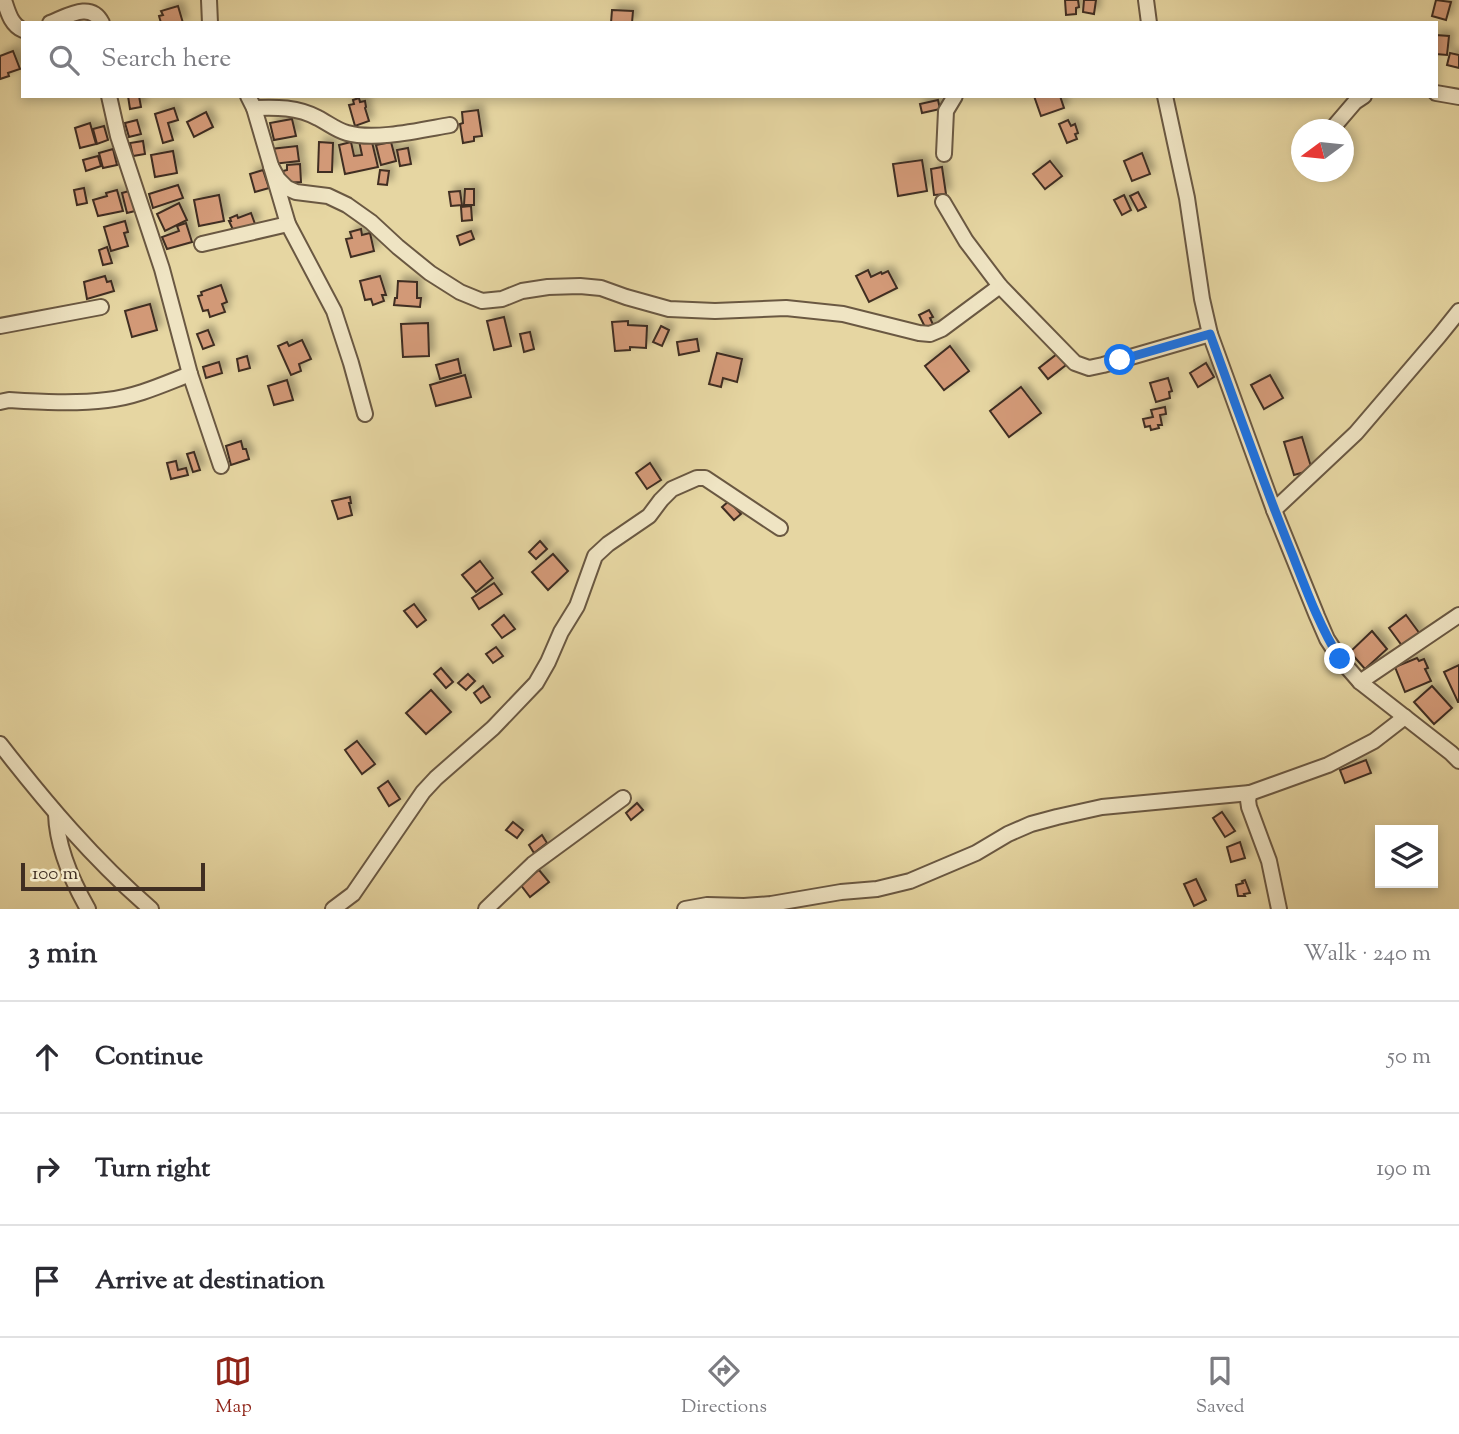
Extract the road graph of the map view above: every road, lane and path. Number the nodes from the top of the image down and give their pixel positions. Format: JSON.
{"nodes":[{"id":1,"x":4,"y":0,"type":"edge"},
{"id":2,"x":209,"y":0,"type":"edge"},
{"id":3,"x":1146,"y":0,"type":"edge"},
{"id":4,"x":55,"y":21,"type":"edge"},
{"id":5,"x":101,"y":21,"type":"edge"},
{"id":6,"x":210,"y":21,"type":"edge"},
{"id":7,"x":1149,"y":21,"type":"edge"},
{"id":8,"x":21,"y":29,"type":"edge"},
{"id":9,"x":1438,"y":93,"type":"edge"},
{"id":10,"x":1459,"y":97,"type":"edge"},
{"id":11,"x":109,"y":98,"type":"edge"},
{"id":12,"x":954,"y":98,"type":"edge"},
{"id":13,"x":1165,"y":98,"type":"edge"},
{"id":14,"x":1361,"y":98,"type":"edge"},
{"id":15,"x":251,"y":102,"type":"edge"},
{"id":16,"x":1340,"y":119,"type":"edge"},
{"id":17,"x":450,"y":125,"type":"dead end"},
{"id":18,"x":944,"y":154,"type":"dead end"},
{"id":19,"x":271,"y":166,"type":"junction"},
{"id":20,"x":943,"y":202,"type":"dead end"},
{"id":21,"x":288,"y":224,"type":"junction"},
{"id":22,"x":202,"y":244,"type":"dead end"},
{"id":23,"x":1000,"y":286,"type":"junction"},
{"id":24,"x":101,"y":307,"type":"dead end"},
{"id":25,"x":1459,"y":311,"type":"edge"},
{"id":26,"x":0,"y":326,"type":"edge"},
{"id":27,"x":1210,"y":334,"type":"junction"},
{"id":28,"x":190,"y":374,"type":"junction"},
{"id":29,"x":0,"y":402,"type":"edge"},
{"id":30,"x":366,"y":414,"type":"dead end"},
{"id":31,"x":220,"y":466,"type":"dead end"},
{"id":32,"x":1274,"y":510,"type":"junction"},
{"id":33,"x":780,"y":528,"type":"dead end"},
{"id":34,"x":1459,"y":615,"type":"edge"},
{"id":35,"x":1360,"y":682,"type":"junction"},
{"id":36,"x":1405,"y":717,"type":"junction"},
{"id":37,"x":1,"y":748,"type":"edge"},
{"id":38,"x":1459,"y":761,"type":"edge"},
{"id":39,"x":1250,"y":793,"type":"junction"},
{"id":40,"x":624,"y":798,"type":"dead end"},
{"id":41,"x":56,"y":814,"type":"junction"},
{"id":42,"x":88,"y":909,"type":"edge"},
{"id":43,"x":151,"y":909,"type":"edge"},
{"id":44,"x":333,"y":909,"type":"edge"},
{"id":45,"x":486,"y":909,"type":"edge"},
{"id":46,"x":685,"y":909,"type":"edge"},
{"id":47,"x":1279,"y":909,"type":"edge"}],
"edges":[{"from":1,"to":8,"type":"street"},
{"from":2,"to":6,"type":"street"},
{"from":3,"to":7,"type":"street"},
{"from":4,"to":5,"type":"street"},
{"from":9,"to":10,"type":"street"},
{"from":11,"to":28,"type":"street"},
{"from":12,"to":18,"type":"street"},
{"from":13,"to":27,"type":"street"},
{"from":14,"to":16,"type":"street"},
{"from":15,"to":17,"type":"street"},
{"from":15,"to":19,"type":"street"},
{"from":19,"to":21,"type":"street"},
{"from":19,"to":23,"type":"street"},
{"from":20,"to":23,"type":"street"},
{"from":21,"to":22,"type":"street"},
{"from":21,"to":30,"type":"street"},
{"from":23,"to":27,"type":"street"},
{"from":24,"to":26,"type":"street"},
{"from":25,"to":32,"type":"street"},
{"from":27,"to":32,"type":"street"},
{"from":28,"to":29,"type":"street"},
{"from":28,"to":31,"type":"street"},
{"from":32,"to":35,"type":"street"},
{"from":33,"to":44,"type":"street"},
{"from":34,"to":35,"type":"street"},
{"from":35,"to":36,"type":"street"},
{"from":36,"to":38,"type":"street"},
{"from":36,"to":39,"type":"street"},
{"from":37,"to":41,"type":"street"},
{"from":39,"to":46,"type":"street"},
{"from":39,"to":47,"type":"street"},
{"from":40,"to":45,"type":"street"},
{"from":41,"to":42,"type":"street"},
{"from":41,"to":43,"type":"street"}]}
